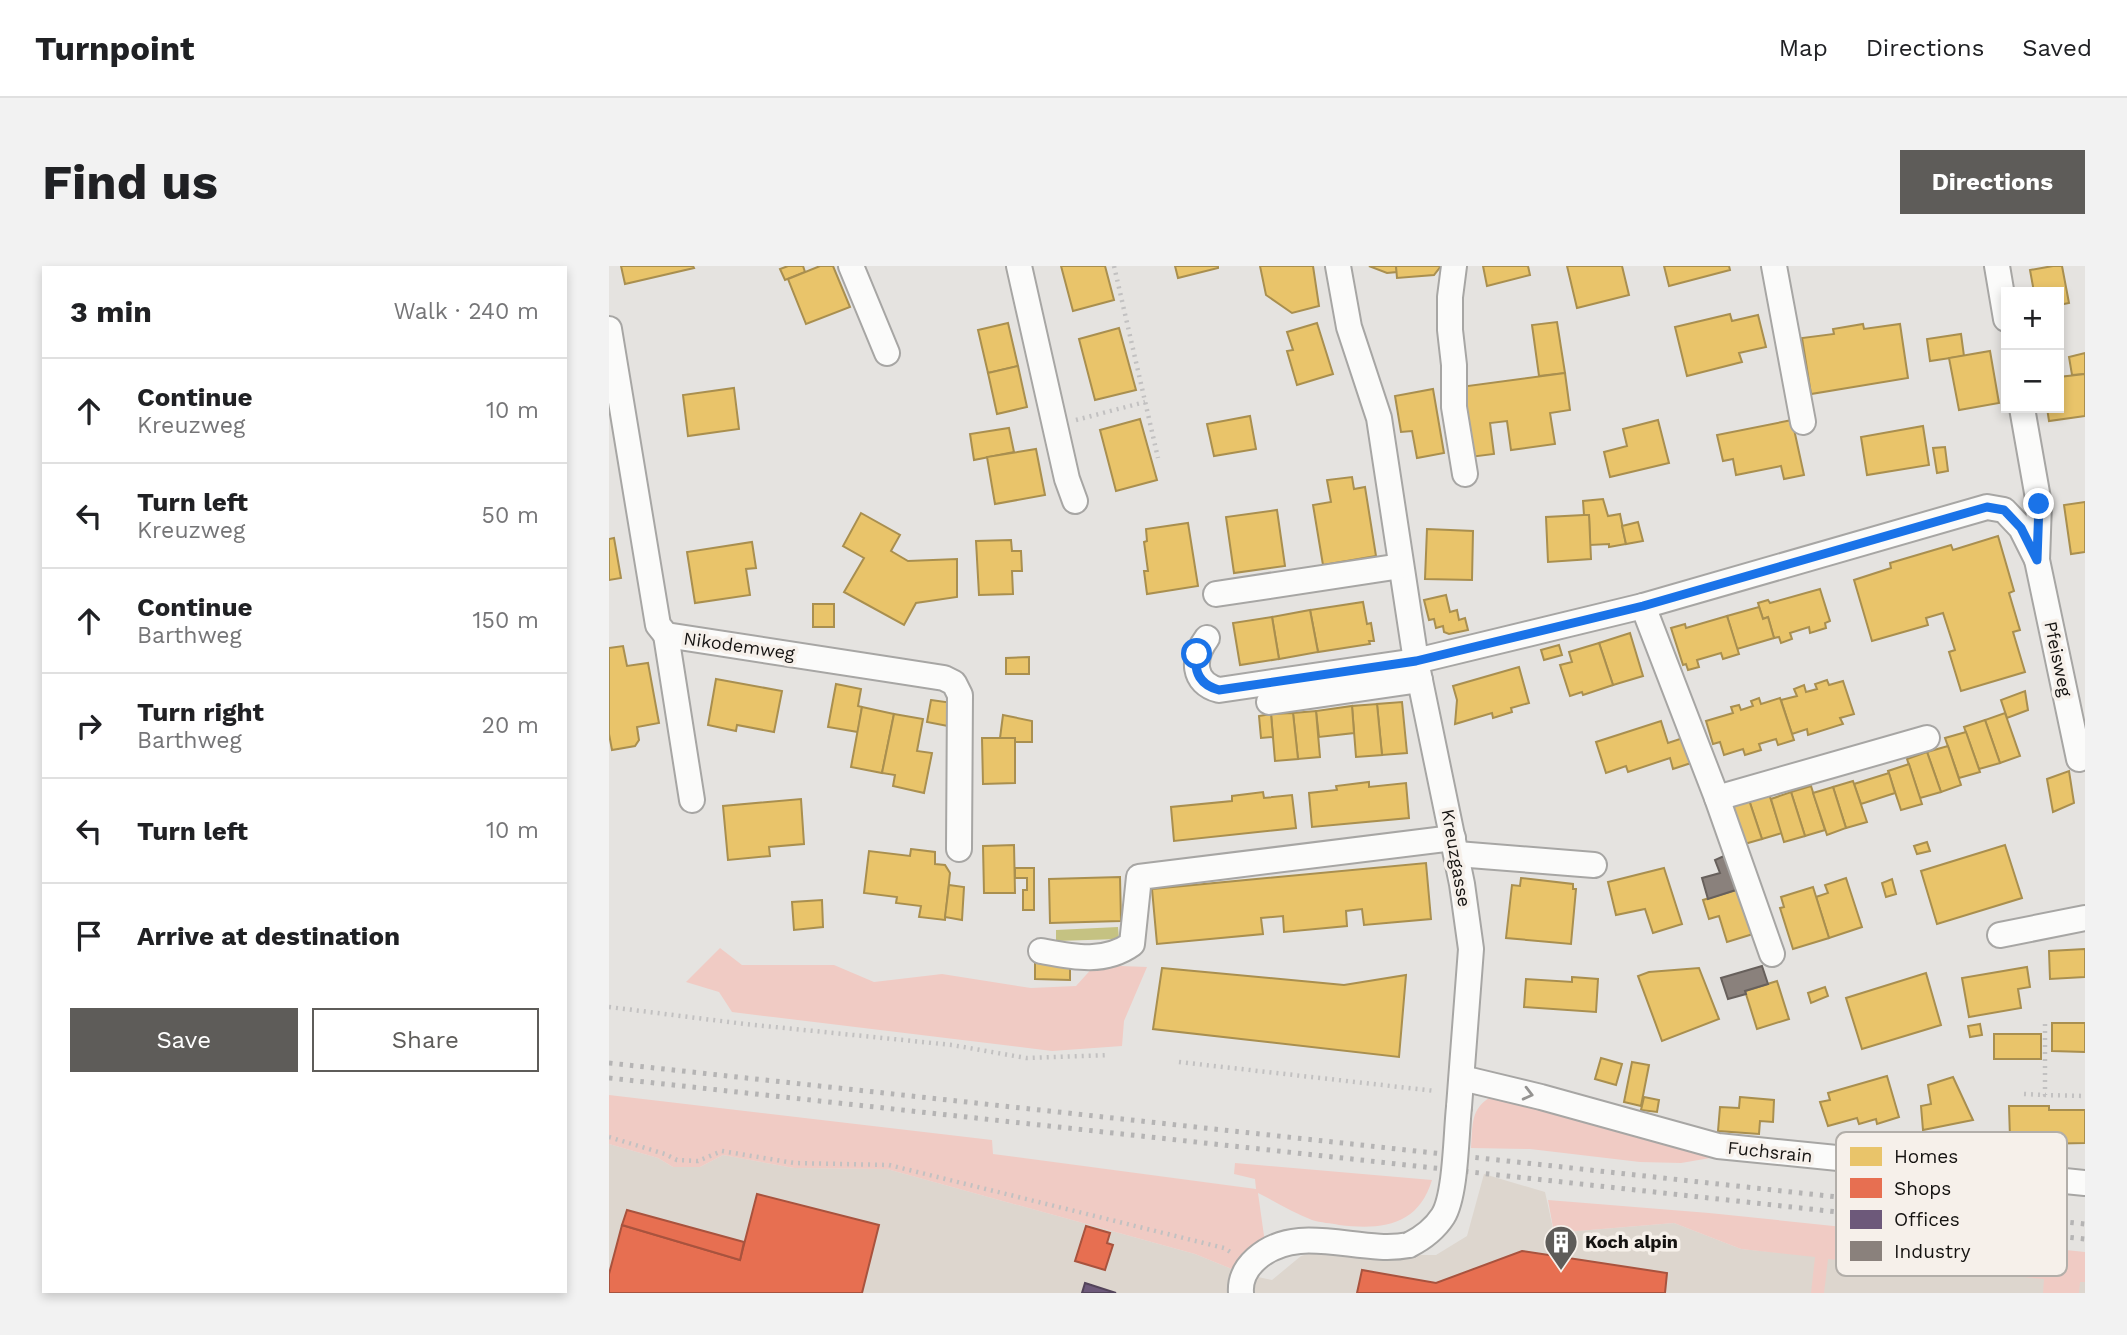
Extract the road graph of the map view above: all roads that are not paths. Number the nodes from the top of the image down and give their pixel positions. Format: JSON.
{"nodes":[{"id":1,"x":851,"y":266,"type":"edge"},
{"id":2,"x":1019,"y":266,"type":"edge"},
{"id":3,"x":1338,"y":266,"type":"edge"},
{"id":4,"x":1454,"y":266,"type":"edge"},
{"id":5,"x":1774,"y":266,"type":"edge"},
{"id":6,"x":1997,"y":266,"type":"edge"},
{"id":7,"x":2001,"y":290,"type":"edge"},
{"id":8,"x":609,"y":329,"type":"edge"},
{"id":9,"x":887,"y":353,"type":"dead end"},
{"id":10,"x":2023,"y":413,"type":"edge"},
{"id":11,"x":1803,"y":422,"type":"dead end"},
{"id":12,"x":1465,"y":474,"type":"dead end"},
{"id":13,"x":1075,"y":500,"type":"dead end"},
{"id":14,"x":2037,"y":560,"type":"junction"},
{"id":15,"x":1401,"y":566,"type":"junction"},
{"id":16,"x":1216,"y":594,"type":"dead end"},
{"id":17,"x":1643,"y":606,"type":"junction"},
{"id":18,"x":666,"y":635,"type":"junction"},
{"id":19,"x":1207,"y":638,"type":"dead end"},
{"id":20,"x":1418,"y":671,"type":"junction"},
{"id":21,"x":1269,"y":702,"type":"dead end"},
{"id":22,"x":1927,"y":738,"type":"dead end"},
{"id":23,"x":2079,"y":759,"type":"dead end"},
{"id":24,"x":1717,"y":798,"type":"junction"},
{"id":25,"x":692,"y":800,"type":"dead end"},
{"id":26,"x":1455,"y":846,"type":"junction"},
{"id":27,"x":959,"y":849,"type":"dead end"},
{"id":28,"x":1594,"y":865,"type":"dead end"},
{"id":29,"x":2085,"y":918,"type":"edge"},
{"id":30,"x":2000,"y":935,"type":"dead end"},
{"id":31,"x":1041,"y":951,"type":"dead end"},
{"id":32,"x":1772,"y":954,"type":"dead end"},
{"id":33,"x":1461,"y":1093,"type":"junction"},
{"id":34,"x":1836,"y":1158,"type":"edge"},
{"id":35,"x":2067,"y":1181,"type":"edge"},
{"id":36,"x":2085,"y":1183,"type":"edge"},
{"id":37,"x":1241,"y":1293,"type":"edge"}],
"edges":[{"from":1,"to":9,"type":"street"},
{"from":2,"to":13,"type":"street"},
{"from":3,"to":15,"type":"street","name":"Kreuzgasse"},
{"from":4,"to":12,"type":"street"},
{"from":5,"to":11,"type":"street"},
{"from":6,"to":7,"type":"street"},
{"from":8,"to":18,"type":"street","name":"Nikodemweg"},
{"from":10,"to":14,"type":"street"},
{"from":14,"to":17,"type":"street"},
{"from":14,"to":23,"type":"street","name":"Pfeisweg"},
{"from":15,"to":16,"type":"street"},
{"from":15,"to":20,"type":"street","name":"Kreuzgasse"},
{"from":17,"to":20,"type":"street"},
{"from":17,"to":24,"type":"street"},
{"from":18,"to":25,"type":"street"},
{"from":18,"to":27,"type":"street","name":"Nikodemweg"},
{"from":19,"to":20,"type":"street"},
{"from":20,"to":21,"type":"street"},
{"from":20,"to":26,"type":"street","name":"Kreuzgasse"},
{"from":22,"to":24,"type":"street"},
{"from":24,"to":32,"type":"street"},
{"from":26,"to":28,"type":"street"},
{"from":26,"to":31,"type":"street"},
{"from":26,"to":33,"type":"street","name":"Kreuzgasse"},
{"from":29,"to":30,"type":"street"},
{"from":33,"to":34,"type":"street","name":"Fuchsrain","one_way":true},
{"from":33,"to":37,"type":"street","name":"Kreuzgasse","bridge":true},
{"from":35,"to":36,"type":"street","name":"Fuchsrain","one_way":true}]}
